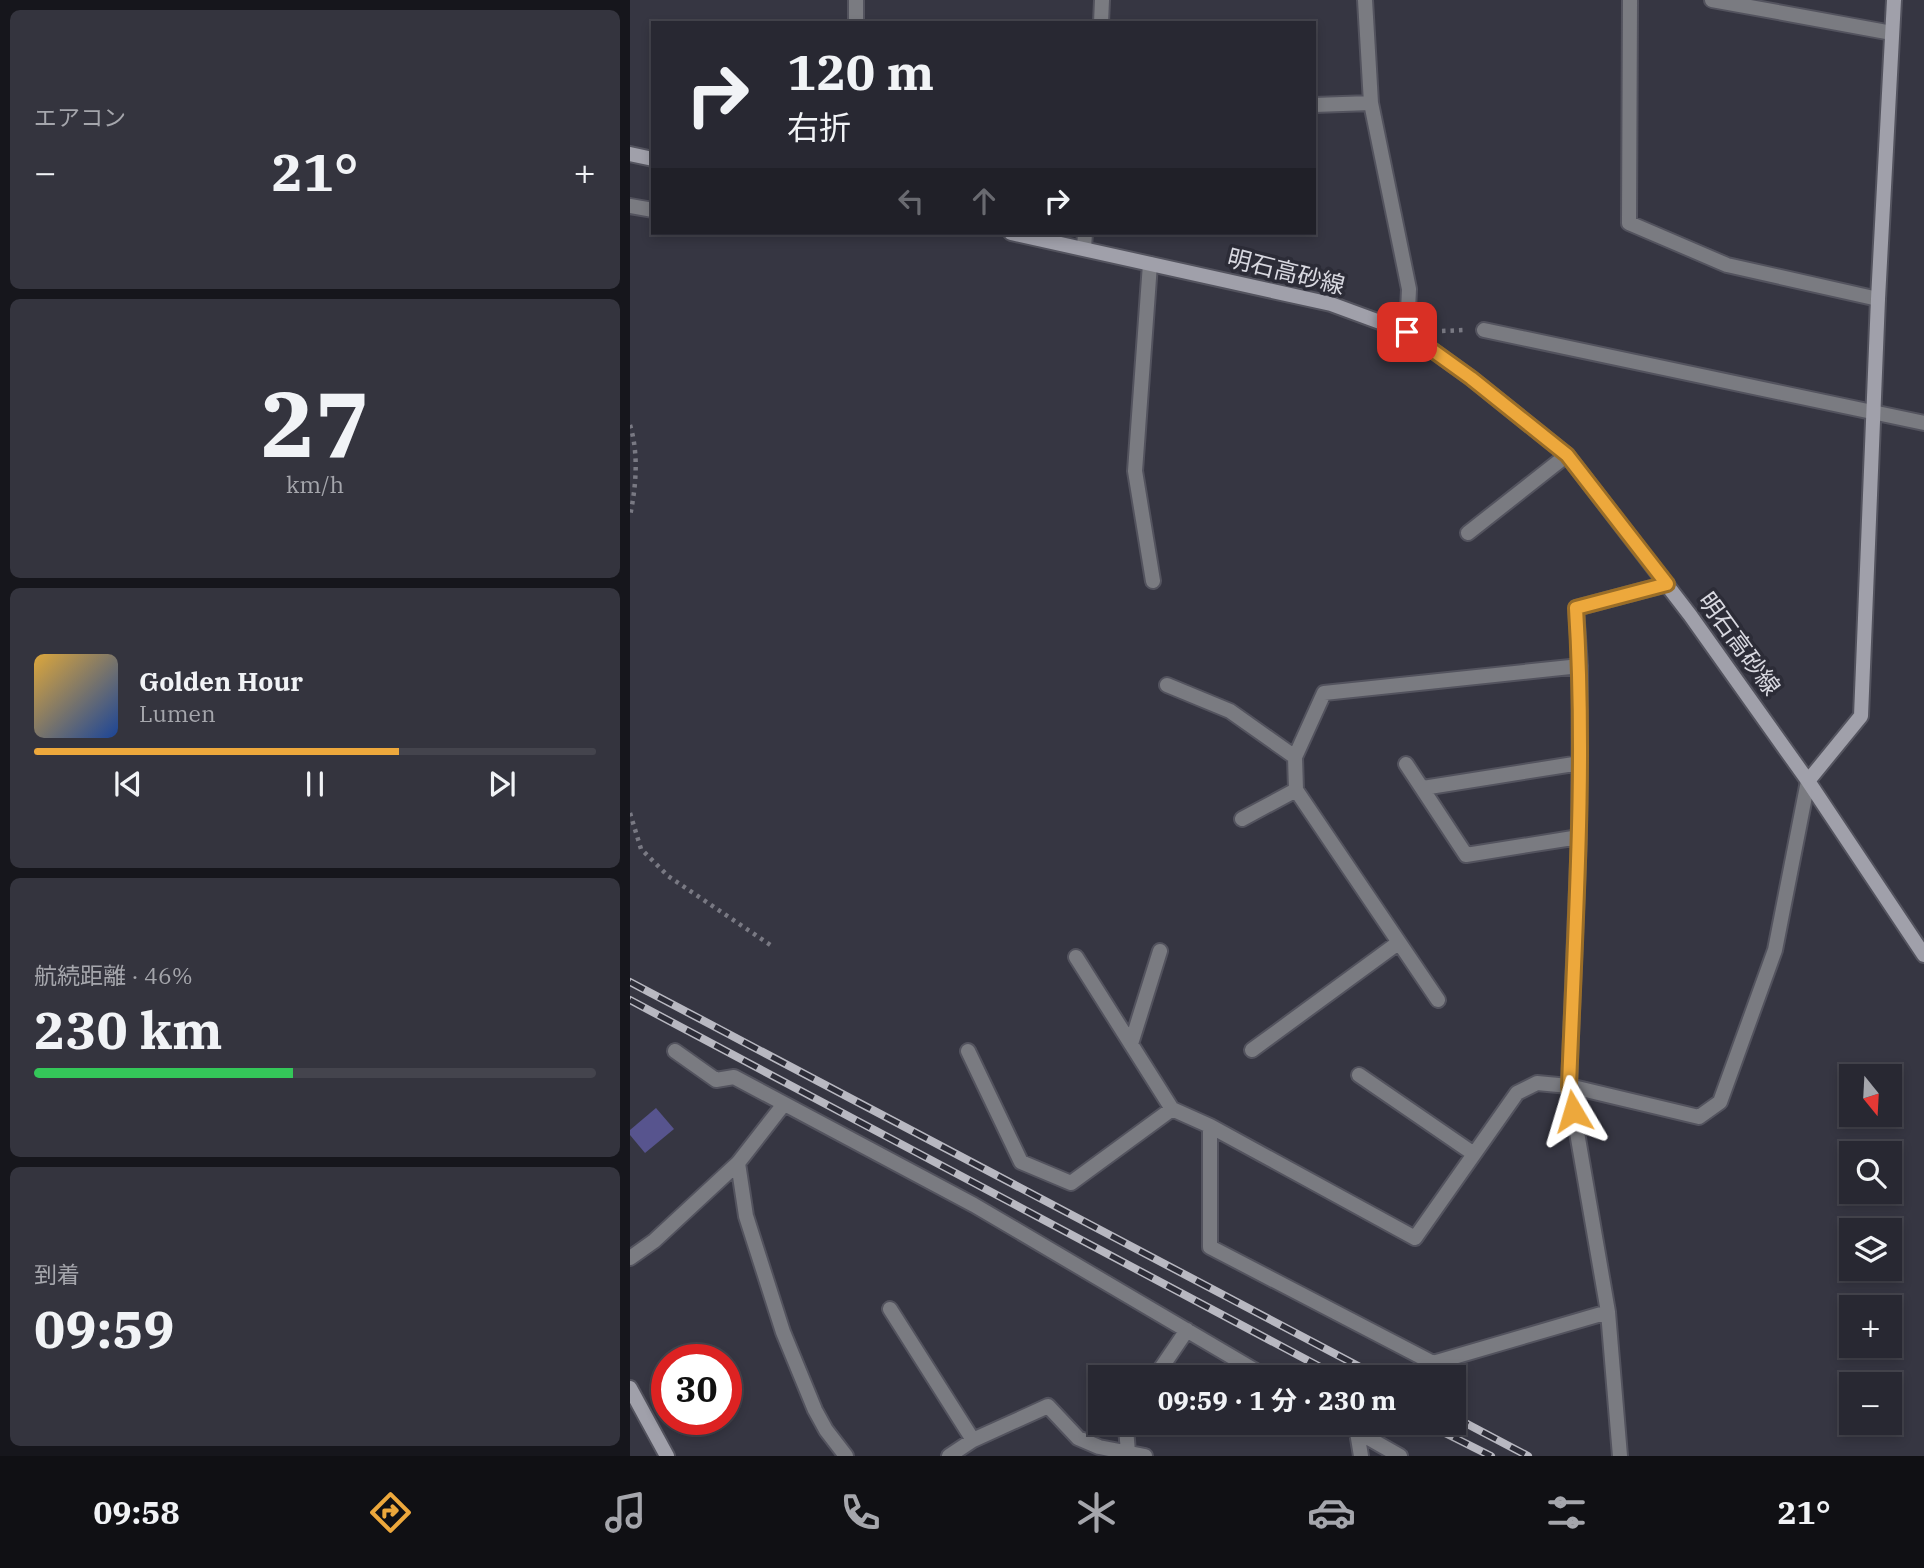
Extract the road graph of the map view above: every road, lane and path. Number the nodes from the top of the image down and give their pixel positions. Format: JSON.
{"nodes":[{"id":1,"x":856,"y":0,"type":"edge"},
{"id":2,"x":1102,"y":0,"type":"edge"},
{"id":3,"x":1365,"y":0,"type":"edge"},
{"id":4,"x":1630,"y":0,"type":"edge"},
{"id":5,"x":1712,"y":0,"type":"edge"},
{"id":6,"x":1894,"y":0,"type":"edge"},
{"id":7,"x":856,"y":21,"type":"edge"},
{"id":8,"x":1101,"y":21,"type":"edge"},
{"id":9,"x":1892,"y":33,"type":"junction"},
{"id":10,"x":1371,"y":103,"type":"junction"},
{"id":11,"x":1316,"y":106,"type":"edge"},
{"id":12,"x":630,"y":154,"type":"edge"},
{"id":13,"x":651,"y":159,"type":"edge"},
{"id":14,"x":630,"y":206,"type":"edge"},
{"id":15,"x":651,"y":210,"type":"edge"},
{"id":16,"x":1021,"y":235,"type":"edge"},
{"id":17,"x":1085,"y":235,"type":"edge"},
{"id":18,"x":1084,"y":248,"type":"junction"},
{"id":19,"x":1150,"y":264,"type":"junction"},
{"id":20,"x":1878,"y":299,"type":"junction"},
{"id":21,"x":1484,"y":330,"type":"dead end"},
{"id":22,"x":1407,"y":332,"type":"junction"},
{"id":23,"x":1872,"y":412,"type":"junction"},
{"id":24,"x":1924,"y":423,"type":"edge"},
{"id":25,"x":630,"y":425,"type":"edge"},
{"id":26,"x":1567,"y":455,"type":"junction"},
{"id":27,"x":630,"y":516,"type":"edge"},
{"id":28,"x":1468,"y":533,"type":"dead end"},
{"id":29,"x":1153,"y":581,"type":"dead end"},
{"id":30,"x":1667,"y":584,"type":"junction"},
{"id":31,"x":1580,"y":666,"type":"junction"},
{"id":32,"x":1167,"y":685,"type":"dead end"},
{"id":33,"x":1296,"y":757,"type":"junction"},
{"id":34,"x":1580,"y":763,"type":"junction"},
{"id":35,"x":1406,"y":764,"type":"dead end"},
{"id":36,"x":1808,"y":781,"type":"junction"},
{"id":37,"x":1423,"y":788,"type":"junction"},
{"id":38,"x":1296,"y":790,"type":"junction"},
{"id":39,"x":630,"y":813,"type":"edge"},
{"id":40,"x":1242,"y":819,"type":"dead end"},
{"id":41,"x":1579,"y":837,"type":"junction"},
{"id":42,"x":1398,"y":943,"type":"junction"},
{"id":43,"x":772,"y":946,"type":"dead end"},
{"id":44,"x":1160,"y":951,"type":"dead end"},
{"id":45,"x":1924,"y":955,"type":"edge"},
{"id":46,"x":1076,"y":957,"type":"dead end"},
{"id":47,"x":1438,"y":1000,"type":"dead end"},
{"id":48,"x":1131,"y":1044,"type":"junction"},
{"id":49,"x":1252,"y":1050,"type":"dead end"},
{"id":50,"x":675,"y":1051,"type":"dead end"},
{"id":51,"x":968,"y":1051,"type":"dead end"},
{"id":52,"x":1359,"y":1075,"type":"dead end"},
{"id":53,"x":1569,"y":1086,"type":"junction"},
{"id":54,"x":784,"y":1104,"type":"junction"},
{"id":55,"x":1172,"y":1110,"type":"junction"},
{"id":56,"x":1210,"y":1126,"type":"junction"},
{"id":57,"x":1474,"y":1154,"type":"junction"},
{"id":58,"x":738,"y":1163,"type":"junction"},
{"id":59,"x":630,"y":1258,"type":"edge"},
{"id":60,"x":890,"y":1309,"type":"dead end"},
{"id":61,"x":1608,"y":1312,"type":"junction"},
{"id":62,"x":1186,"y":1330,"type":"junction"},
{"id":63,"x":1163,"y":1365,"type":"edge"},
{"id":64,"x":1246,"y":1365,"type":"edge"},
{"id":65,"x":630,"y":1388,"type":"edge"},
{"id":66,"x":1127,"y":1435,"type":"edge"},
{"id":67,"x":1358,"y":1435,"type":"edge"},
{"id":68,"x":1362,"y":1435,"type":"edge"},
{"id":69,"x":973,"y":1440,"type":"junction"},
{"id":70,"x":1128,"y":1452,"type":"junction"},
{"id":71,"x":667,"y":1456,"type":"edge"},
{"id":72,"x":846,"y":1456,"type":"edge"},
{"id":73,"x":949,"y":1456,"type":"edge"},
{"id":74,"x":1145,"y":1456,"type":"edge"},
{"id":75,"x":1361,"y":1456,"type":"edge"},
{"id":76,"x":1400,"y":1456,"type":"edge"},
{"id":77,"x":1620,"y":1456,"type":"edge"}],
"edges":[{"from":1,"to":7,"type":"street"},
{"from":2,"to":8,"type":"street"},
{"from":3,"to":10,"type":"street"},
{"from":4,"to":20,"type":"street"},
{"from":5,"to":9,"type":"street"},
{"from":6,"to":9,"type":"main road"},
{"from":9,"to":20,"type":"main road"},
{"from":10,"to":11,"type":"street"},
{"from":10,"to":22,"type":"street"},
{"from":12,"to":13,"type":"main road"},
{"from":14,"to":15,"type":"street"},
{"from":16,"to":18,"type":"main road","name":"明石高砂線"},
{"from":17,"to":18,"type":"street"},
{"from":18,"to":19,"type":"main road","name":"明石高砂線"},
{"from":19,"to":22,"type":"main road","name":"明石高砂線"},
{"from":19,"to":29,"type":"street"},
{"from":20,"to":23,"type":"main road"},
{"from":21,"to":23,"type":"street"},
{"from":22,"to":26,"type":"main road","name":"明石高砂線"},
{"from":23,"to":24,"type":"street"},
{"from":23,"to":36,"type":"main road"},
{"from":25,"to":27,"type":"path"},
{"from":26,"to":28,"type":"street"},
{"from":26,"to":30,"type":"main road","name":"明石高砂線"},
{"from":30,"to":31,"type":"street"},
{"from":30,"to":36,"type":"main road","name":"明石高砂線"},
{"from":31,"to":33,"type":"street"},
{"from":31,"to":34,"type":"street"},
{"from":32,"to":33,"type":"street"},
{"from":33,"to":38,"type":"street"},
{"from":34,"to":37,"type":"street"},
{"from":34,"to":41,"type":"street"},
{"from":35,"to":37,"type":"street"},
{"from":36,"to":45,"type":"main road","name":"明石高砂線"},
{"from":36,"to":53,"type":"street"},
{"from":37,"to":41,"type":"street"},
{"from":38,"to":40,"type":"street"},
{"from":38,"to":42,"type":"street"},
{"from":39,"to":43,"type":"path"},
{"from":41,"to":53,"type":"street"},
{"from":42,"to":47,"type":"street"},
{"from":42,"to":49,"type":"street"},
{"from":44,"to":48,"type":"street"},
{"from":46,"to":48,"type":"street"},
{"from":48,"to":55,"type":"street"},
{"from":50,"to":54,"type":"street"},
{"from":51,"to":55,"type":"street"},
{"from":52,"to":57,"type":"street"},
{"from":53,"to":57,"type":"street"},
{"from":53,"to":61,"type":"street"},
{"from":54,"to":58,"type":"street"},
{"from":54,"to":62,"type":"street"},
{"from":55,"to":56,"type":"street"},
{"from":56,"to":57,"type":"street"},
{"from":56,"to":61,"type":"street"},
{"from":58,"to":59,"type":"street"},
{"from":58,"to":72,"type":"street"},
{"from":60,"to":69,"type":"street"},
{"from":61,"to":77,"type":"street"},
{"from":62,"to":63,"type":"street"},
{"from":62,"to":64,"type":"street"},
{"from":65,"to":71,"type":"main road"},
{"from":66,"to":70,"type":"street"},
{"from":67,"to":75,"type":"street"},
{"from":68,"to":76,"type":"street"},
{"from":69,"to":70,"type":"street"},
{"from":69,"to":73,"type":"street"},
{"from":70,"to":74,"type":"street"}]}
